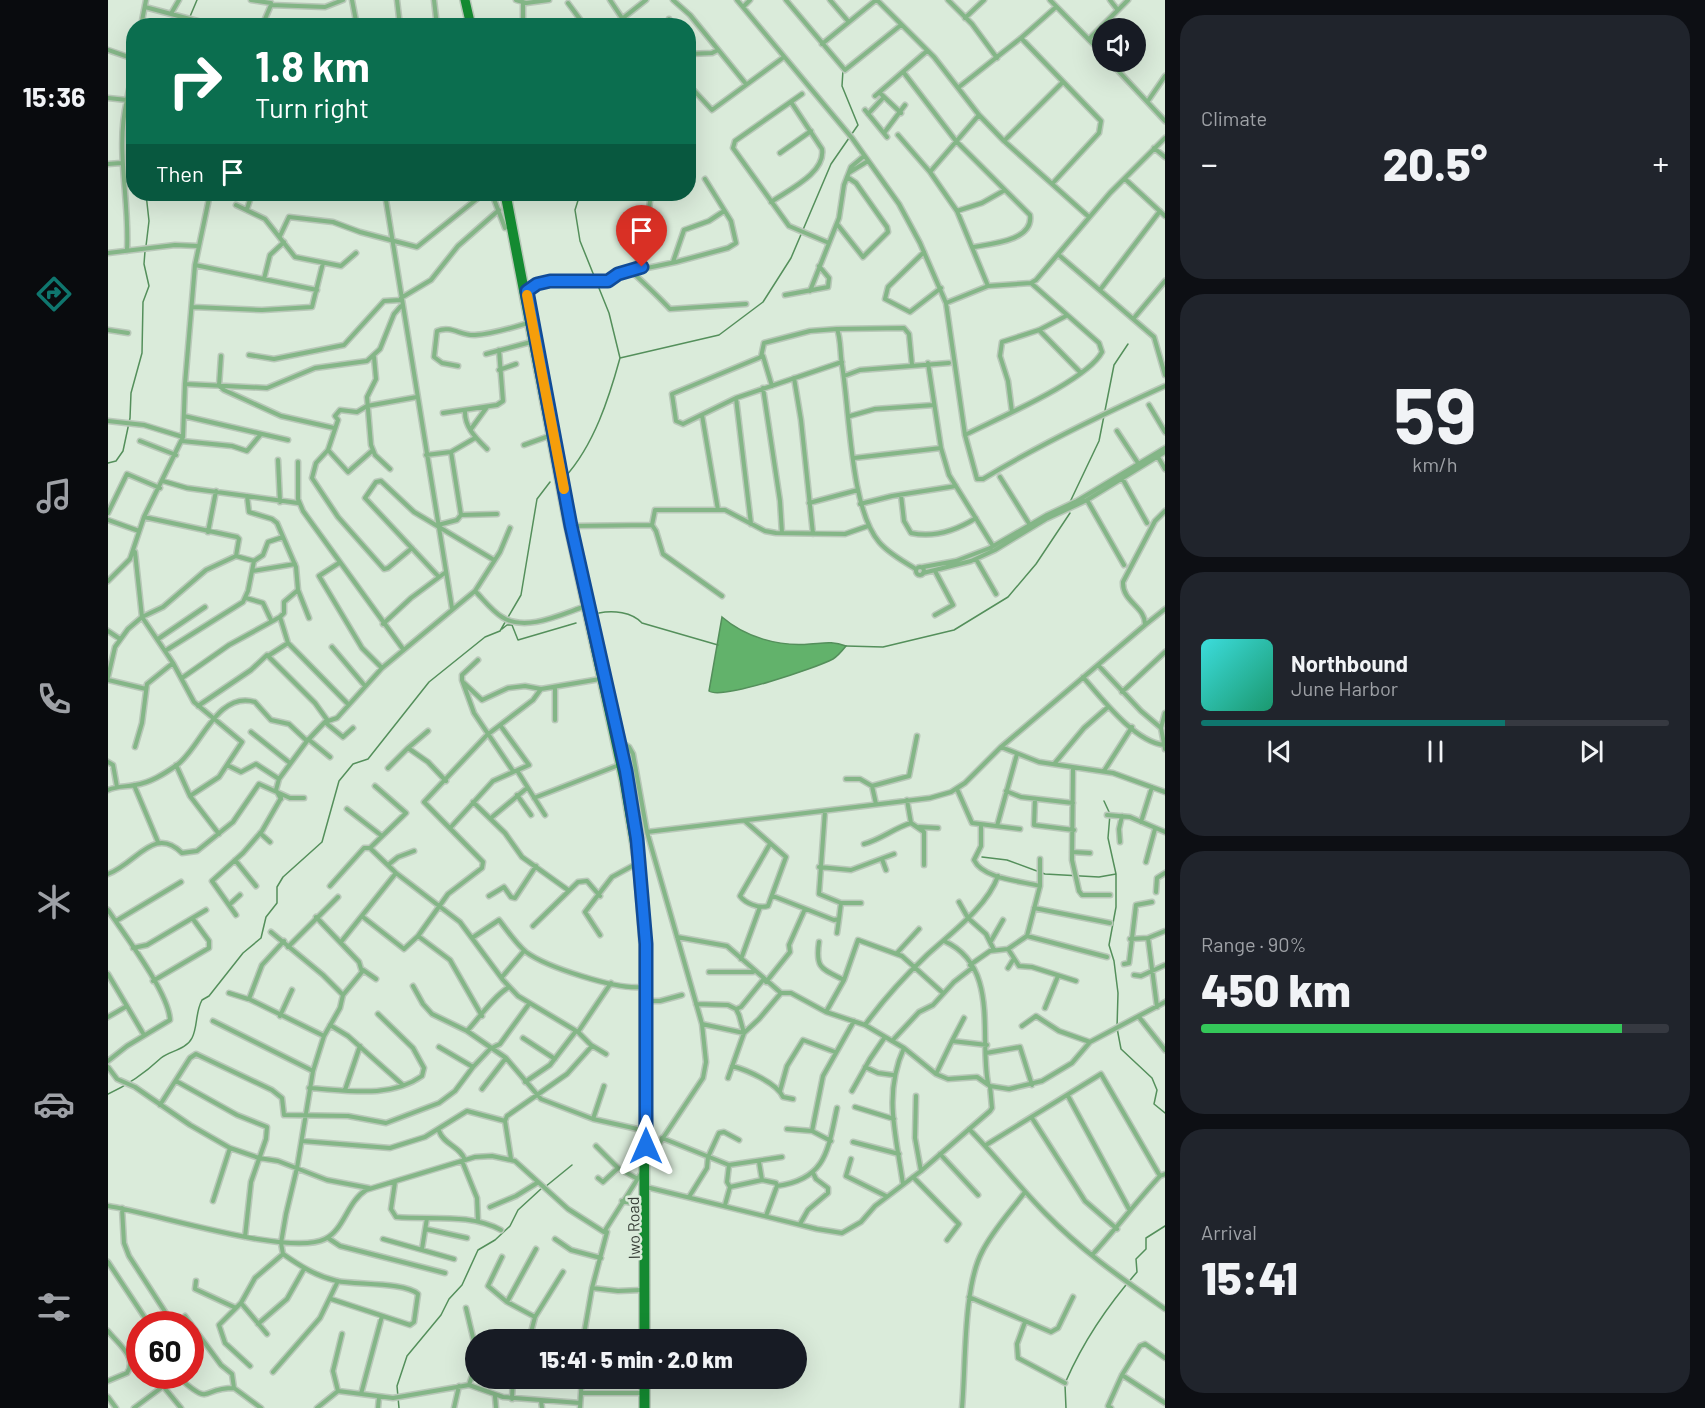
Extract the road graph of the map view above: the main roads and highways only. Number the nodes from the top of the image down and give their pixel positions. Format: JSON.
{"nodes":[{"id":1,"x":465,"y":0,"type":"edge"},
{"id":2,"x":469,"y":18,"type":"edge"},
{"id":3,"x":507,"y":201,"type":"edge"},
{"id":4,"x":508,"y":201,"type":"edge"},
{"id":5,"x":539,"y":366,"type":"junction"},
{"id":6,"x":609,"y":706,"type":"junction"},
{"id":7,"x":644,"y":1042,"type":"junction"},
{"id":8,"x":642,"y":1329,"type":"edge"},
{"id":9,"x":647,"y":1329,"type":"edge"},
{"id":10,"x":642,"y":1389,"type":"edge"},
{"id":11,"x":647,"y":1389,"type":"edge"},
{"id":12,"x":642,"y":1408,"type":"edge"},
{"id":13,"x":647,"y":1408,"type":"edge"}],
"edges":[{"from":1,"to":2,"type":"main road"},
{"from":3,"to":5,"type":"main road","name":"Iwo Road"},
{"from":4,"to":5,"type":"main road","name":"Iwo Road"},
{"from":5,"to":6,"type":"main road","name":"Iwo Road"},
{"from":5,"to":6,"type":"main road","name":"Iwo Road"},
{"from":6,"to":7,"type":"main road","name":"Iwo Road"},
{"from":6,"to":7,"type":"main road","name":"Iwo Road"},
{"from":7,"to":8,"type":"main road","name":"Iwo Road"},
{"from":7,"to":9,"type":"main road","name":"Iwo Road"},
{"from":10,"to":12,"type":"main road"},
{"from":11,"to":13,"type":"main road"}]}
